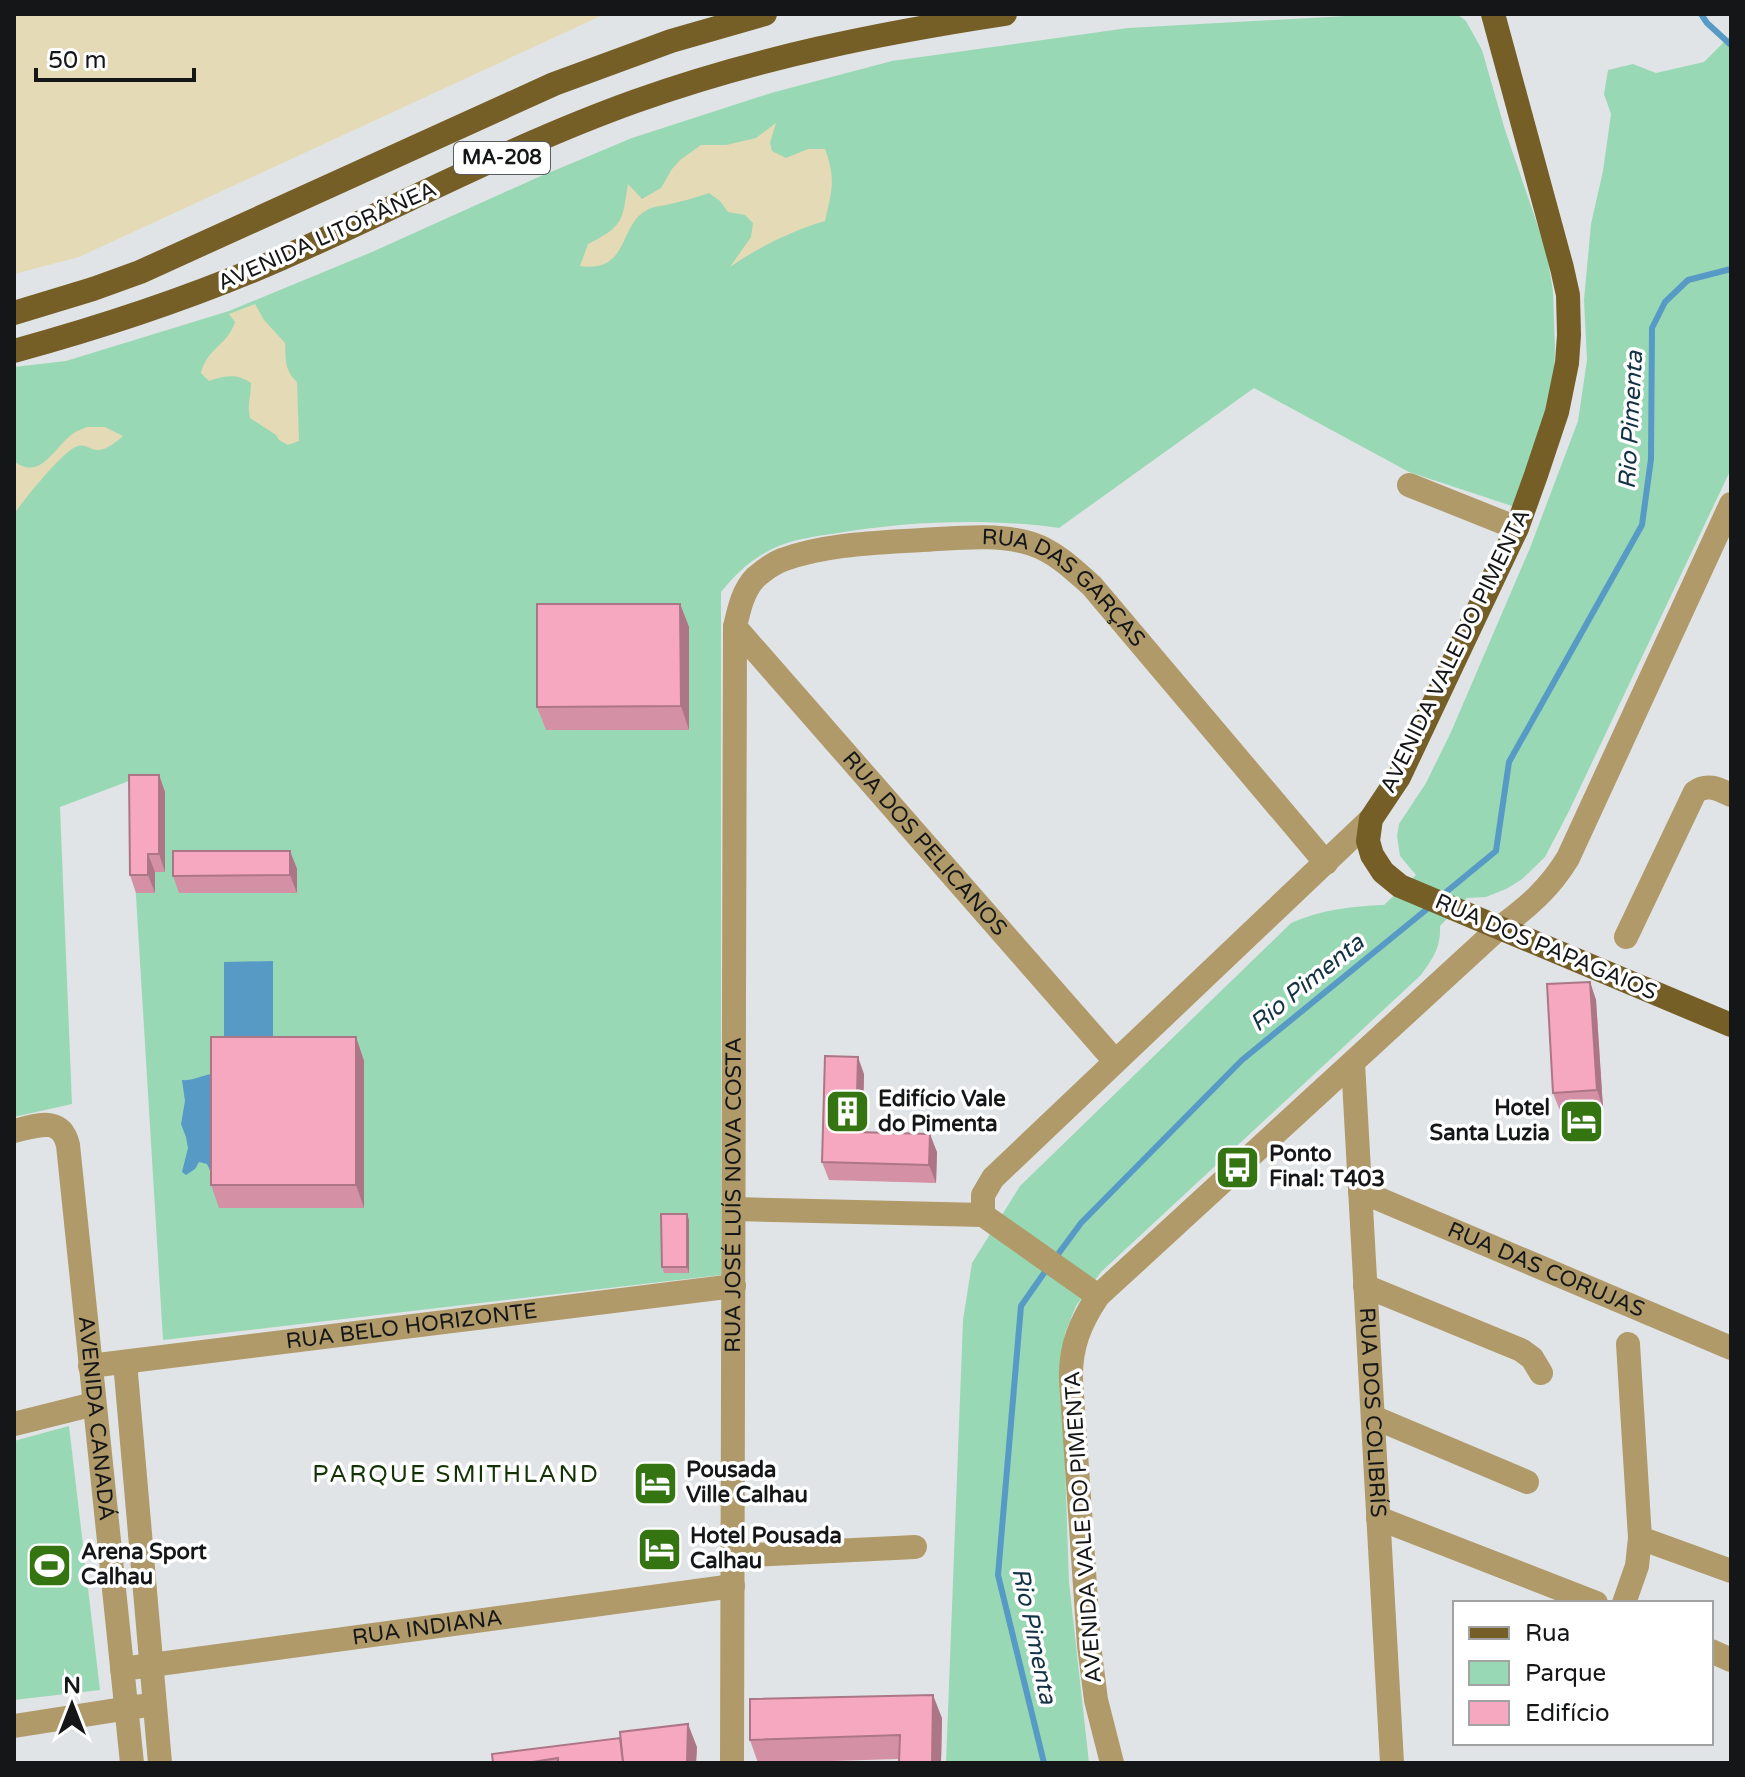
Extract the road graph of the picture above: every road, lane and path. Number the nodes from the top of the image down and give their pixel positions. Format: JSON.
{"nodes":[{"id":1,"x":765,"y":14,"type":"edge"},
{"id":2,"x":1005,"y":14,"type":"edge"},
{"id":3,"x":1493,"y":14,"type":"edge"},
{"id":4,"x":175,"y":256,"type":"junction"},
{"id":5,"x":25,"y":310,"type":"edge"},
{"id":6,"x":114,"y":322,"type":"junction"},
{"id":7,"x":14,"y":342,"type":"edge"},
{"id":8,"x":14,"y":351,"type":"edge"},
{"id":9,"x":1409,"y":485,"type":"dead end"},
{"id":10,"x":1731,"y":504,"type":"edge"},
{"id":11,"x":1517,"y":528,"type":"junction"},
{"id":12,"x":735,"y":627,"type":"junction"},
{"id":13,"x":1731,"y":795,"type":"edge"},
{"id":14,"x":1371,"y":819,"type":"junction"},
{"id":15,"x":1372,"y":855,"type":"junction"},
{"id":16,"x":1326,"y":863,"type":"junction"},
{"id":17,"x":1494,"y":933,"type":"junction"},
{"id":18,"x":1626,"y":937,"type":"dead end"},
{"id":19,"x":1731,"y":1025,"type":"edge"},
{"id":20,"x":1115,"y":1061,"type":"junction"},
{"id":21,"x":1353,"y":1063,"type":"junction"},
{"id":22,"x":14,"y":1131,"type":"edge"},
{"id":23,"x":1360,"y":1191,"type":"junction"},
{"id":24,"x":734,"y":1209,"type":"junction"},
{"id":25,"x":983,"y":1215,"type":"junction"},
{"id":26,"x":734,"y":1286,"type":"junction"},
{"id":27,"x":1365,"y":1286,"type":"junction"},
{"id":28,"x":1098,"y":1296,"type":"junction"},
{"id":29,"x":1628,"y":1344,"type":"dead end"},
{"id":30,"x":1731,"y":1348,"type":"edge"},
{"id":31,"x":125,"y":1362,"type":"junction"},
{"id":32,"x":90,"y":1366,"type":"junction"},
{"id":33,"x":1541,"y":1373,"type":"dead end"},
{"id":34,"x":94,"y":1404,"type":"junction"},
{"id":35,"x":1373,"y":1417,"type":"junction"},
{"id":36,"x":14,"y":1424,"type":"edge"},
{"id":37,"x":1527,"y":1482,"type":"dead end"},
{"id":38,"x":1378,"y":1518,"type":"junction"},
{"id":39,"x":1640,"y":1538,"type":"junction"},
{"id":40,"x":915,"y":1547,"type":"dead end"},
{"id":41,"x":733,"y":1556,"type":"junction"},
{"id":42,"x":1731,"y":1571,"type":"edge"},
{"id":43,"x":733,"y":1586,"type":"junction"},
{"id":44,"x":1591,"y":1601,"type":"edge"},
{"id":45,"x":1625,"y":1601,"type":"edge"},
{"id":46,"x":151,"y":1665,"type":"junction"},
{"id":47,"x":122,"y":1669,"type":"junction"},
{"id":48,"x":155,"y":1704,"type":"junction"},
{"id":49,"x":126,"y":1708,"type":"junction"},
{"id":50,"x":14,"y":1726,"type":"edge"},
{"id":51,"x":132,"y":1763,"type":"edge"},
{"id":52,"x":160,"y":1763,"type":"edge"},
{"id":53,"x":732,"y":1763,"type":"edge"},
{"id":54,"x":1112,"y":1763,"type":"edge"},
{"id":55,"x":1392,"y":1763,"type":"edge"}],
"edges":[{"from":1,"to":4,"type":"main road","name":"AVENIDA LITORÂNEA","number":"MA-208"},
{"from":2,"to":6,"type":"main road","name":"AVENIDA LITORÂNEA","number":"MA-208"},
{"from":3,"to":11,"type":"main road","name":"AVENIDA VALE DO PIMENTA"},
{"from":4,"to":5,"type":"main road","name":"AVENIDA LITORÂNEA","number":"MA-208"},
{"from":4,"to":6,"type":"main road"},
{"from":5,"to":7,"type":"main road"},
{"from":6,"to":8,"type":"main road","name":"AVENIDA LITORÂNEA","number":"MA-208"},
{"from":9,"to":11,"type":"street"},
{"from":10,"to":17,"type":"street","name":"AVENIDA VALE DO PIMENTA"},
{"from":11,"to":14,"type":"main road","name":"AVENIDA VALE DO PIMENTA"},
{"from":12,"to":16,"type":"street","name":"RUA DAS GARÇAS"},
{"from":12,"to":20,"type":"street","name":"RUA DOS PELICANOS"},
{"from":12,"to":24,"type":"street","name":"RUA JOSÉ LUÍS NOVA COSTA"},
{"from":13,"to":18,"type":"street"},
{"from":14,"to":15,"type":"main road","name":"AVENIDA VALE DO PIMENTA"},
{"from":14,"to":16,"type":"street"},
{"from":15,"to":16,"type":"street"},
{"from":15,"to":17,"type":"main road","name":"RUA DOS PAPAGAIOS"},
{"from":16,"to":20,"type":"street"},
{"from":17,"to":19,"type":"main road","name":"RUA DOS PAPAGAIOS"},
{"from":17,"to":21,"type":"street","name":"AVENIDA VALE DO PIMENTA"},
{"from":20,"to":25,"type":"street"},
{"from":21,"to":23,"type":"street","name":"RUA DOS COLIBRÍS"},
{"from":21,"to":28,"type":"street","name":"AVENIDA VALE DO PIMENTA"},
{"from":22,"to":32,"type":"street","name":"AVENIDA CANADÁ"},
{"from":23,"to":27,"type":"street","name":"RUA DOS COLIBRÍS"},
{"from":23,"to":30,"type":"street","name":"RUA DAS CORUJAS"},
{"from":24,"to":25,"type":"street"},
{"from":24,"to":26,"type":"street","name":"RUA JOSÉ LUÍS NOVA COSTA"},
{"from":25,"to":28,"type":"street"},
{"from":26,"to":31,"type":"street","name":"RUA BELO HORIZONTE"},
{"from":26,"to":41,"type":"street","name":"RUA JOSÉ LUÍS NOVA COSTA"},
{"from":27,"to":33,"type":"street"},
{"from":27,"to":35,"type":"street","name":"RUA DOS COLIBRÍS"},
{"from":28,"to":54,"type":"street","name":"AVENIDA VALE DO PIMENTA"},
{"from":29,"to":39,"type":"street"},
{"from":31,"to":32,"type":"street","name":"RUA BELO HORIZONTE"},
{"from":31,"to":46,"type":"street","name":"AVENIDA CANADÁ"},
{"from":32,"to":34,"type":"street","name":"AVENIDA CANADÁ"},
{"from":34,"to":36,"type":"street"},
{"from":34,"to":47,"type":"street","name":"AVENIDA CANADÁ"},
{"from":35,"to":37,"type":"street"},
{"from":35,"to":38,"type":"street","name":"RUA DOS COLIBRÍS"},
{"from":38,"to":44,"type":"street"},
{"from":38,"to":55,"type":"street","name":"RUA DOS COLIBRÍS"},
{"from":39,"to":42,"type":"street"},
{"from":39,"to":45,"type":"street"},
{"from":40,"to":41,"type":"street"},
{"from":41,"to":43,"type":"street","name":"RUA JOSÉ LUÍS NOVA COSTA"},
{"from":43,"to":46,"type":"street","name":"RUA INDIANA"},
{"from":43,"to":53,"type":"street","name":"RUA JOSÉ LUÍS NOVA COSTA"},
{"from":46,"to":47,"type":"street","name":"RUA INDIANA"},
{"from":46,"to":48,"type":"street","name":"AVENIDA CANADÁ"},
{"from":47,"to":49,"type":"street","name":"AVENIDA CANADÁ"},
{"from":48,"to":49,"type":"street"},
{"from":48,"to":52,"type":"street","name":"AVENIDA CANADÁ"},
{"from":49,"to":50,"type":"street"},
{"from":49,"to":51,"type":"street","name":"AVENIDA CANADÁ"}]}
